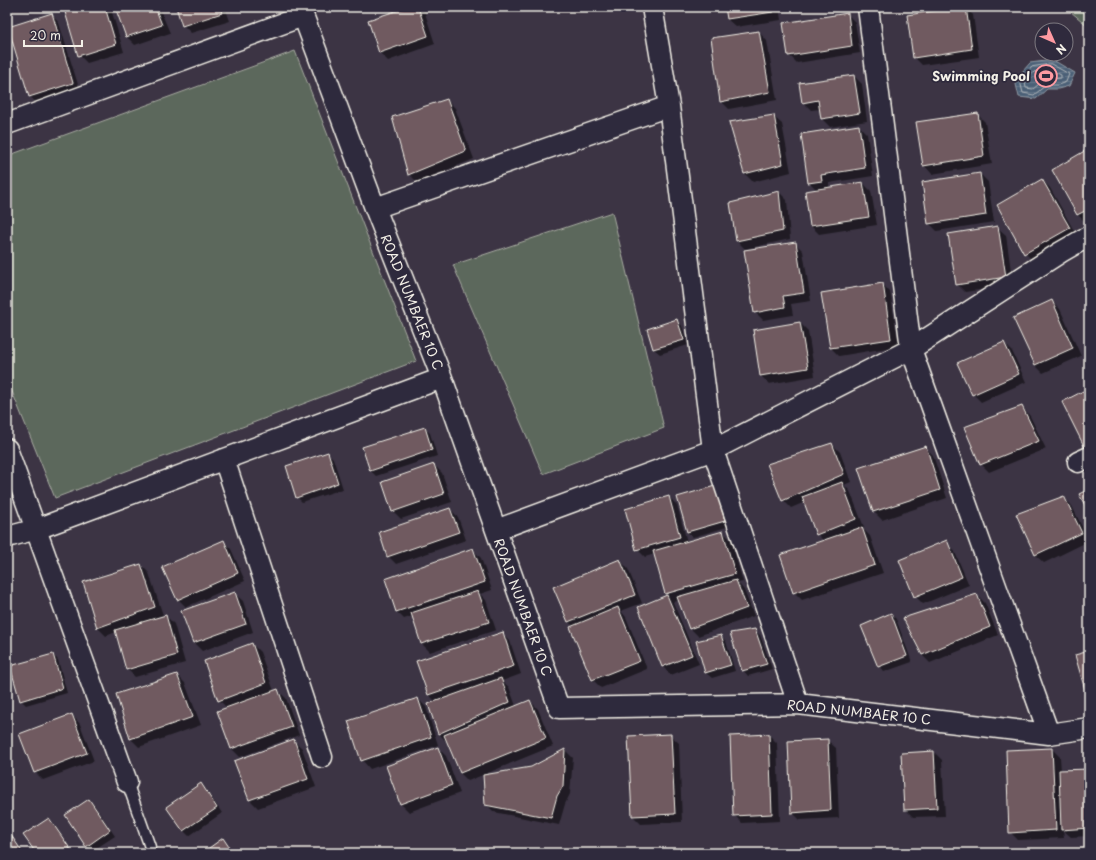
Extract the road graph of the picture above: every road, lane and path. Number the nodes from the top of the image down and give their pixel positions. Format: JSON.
{"nodes":[{"id":1,"x":652,"y":7,"type":"edge"},
{"id":2,"x":868,"y":7,"type":"edge"},
{"id":3,"x":302,"y":12,"type":"edge"},
{"id":4,"x":669,"y":106,"type":"junction"},
{"id":5,"x":9,"y":117,"type":"edge"},
{"id":6,"x":375,"y":208,"type":"junction"},
{"id":7,"x":1089,"y":236,"type":"edge"},
{"id":8,"x":911,"y":349,"type":"junction"},
{"id":9,"x":442,"y":378,"type":"junction"},
{"id":10,"x":7,"y":449,"type":"edge"},
{"id":11,"x":713,"y":450,"type":"junction"},
{"id":12,"x":224,"y":459,"type":"junction"},
{"id":13,"x":37,"y":529,"type":"junction"},
{"id":14,"x":496,"y":530,"type":"junction"},
{"id":15,"x":7,"y":537,"type":"edge"},
{"id":16,"x":798,"y":704,"type":"junction"},
{"id":17,"x":1089,"y":728,"type":"edge"},
{"id":18,"x":1050,"y":734,"type":"junction"},
{"id":19,"x":322,"y":757,"type":"dead end"},
{"id":20,"x":127,"y":782,"type":"joint"},
{"id":21,"x":148,"y":853,"type":"edge"}],
"edges":[{"from":1,"to":4,"type":"street"},
{"from":2,"to":8,"type":"street"},
{"from":3,"to":5,"type":"street"},
{"from":3,"to":6,"type":"street","name":"ROAD NUMBAER 10 C"},
{"from":4,"to":6,"type":"street"},
{"from":4,"to":11,"type":"street"},
{"from":6,"to":9,"type":"street","name":"ROAD NUMBAER 10 C"},
{"from":7,"to":8,"type":"street"},
{"from":8,"to":11,"type":"street"},
{"from":8,"to":18,"type":"street"},
{"from":9,"to":12,"type":"street"},
{"from":9,"to":14,"type":"street","name":"ROAD NUMBAER 10 C"},
{"from":10,"to":13,"type":"street"},
{"from":11,"to":14,"type":"street"},
{"from":11,"to":16,"type":"street"},
{"from":12,"to":13,"type":"street"},
{"from":12,"to":19,"type":"street"},
{"from":13,"to":15,"type":"street"},
{"from":13,"to":20,"type":"street"},
{"from":14,"to":16,"type":"street","name":"ROAD NUMBAER 10 C"},
{"from":16,"to":18,"type":"street","name":"ROAD NUMBAER 10 C"},
{"from":17,"to":18,"type":"street","name":"ROAD NUMBAER 10 C"},
{"from":20,"to":21,"type":"lane"}]}
